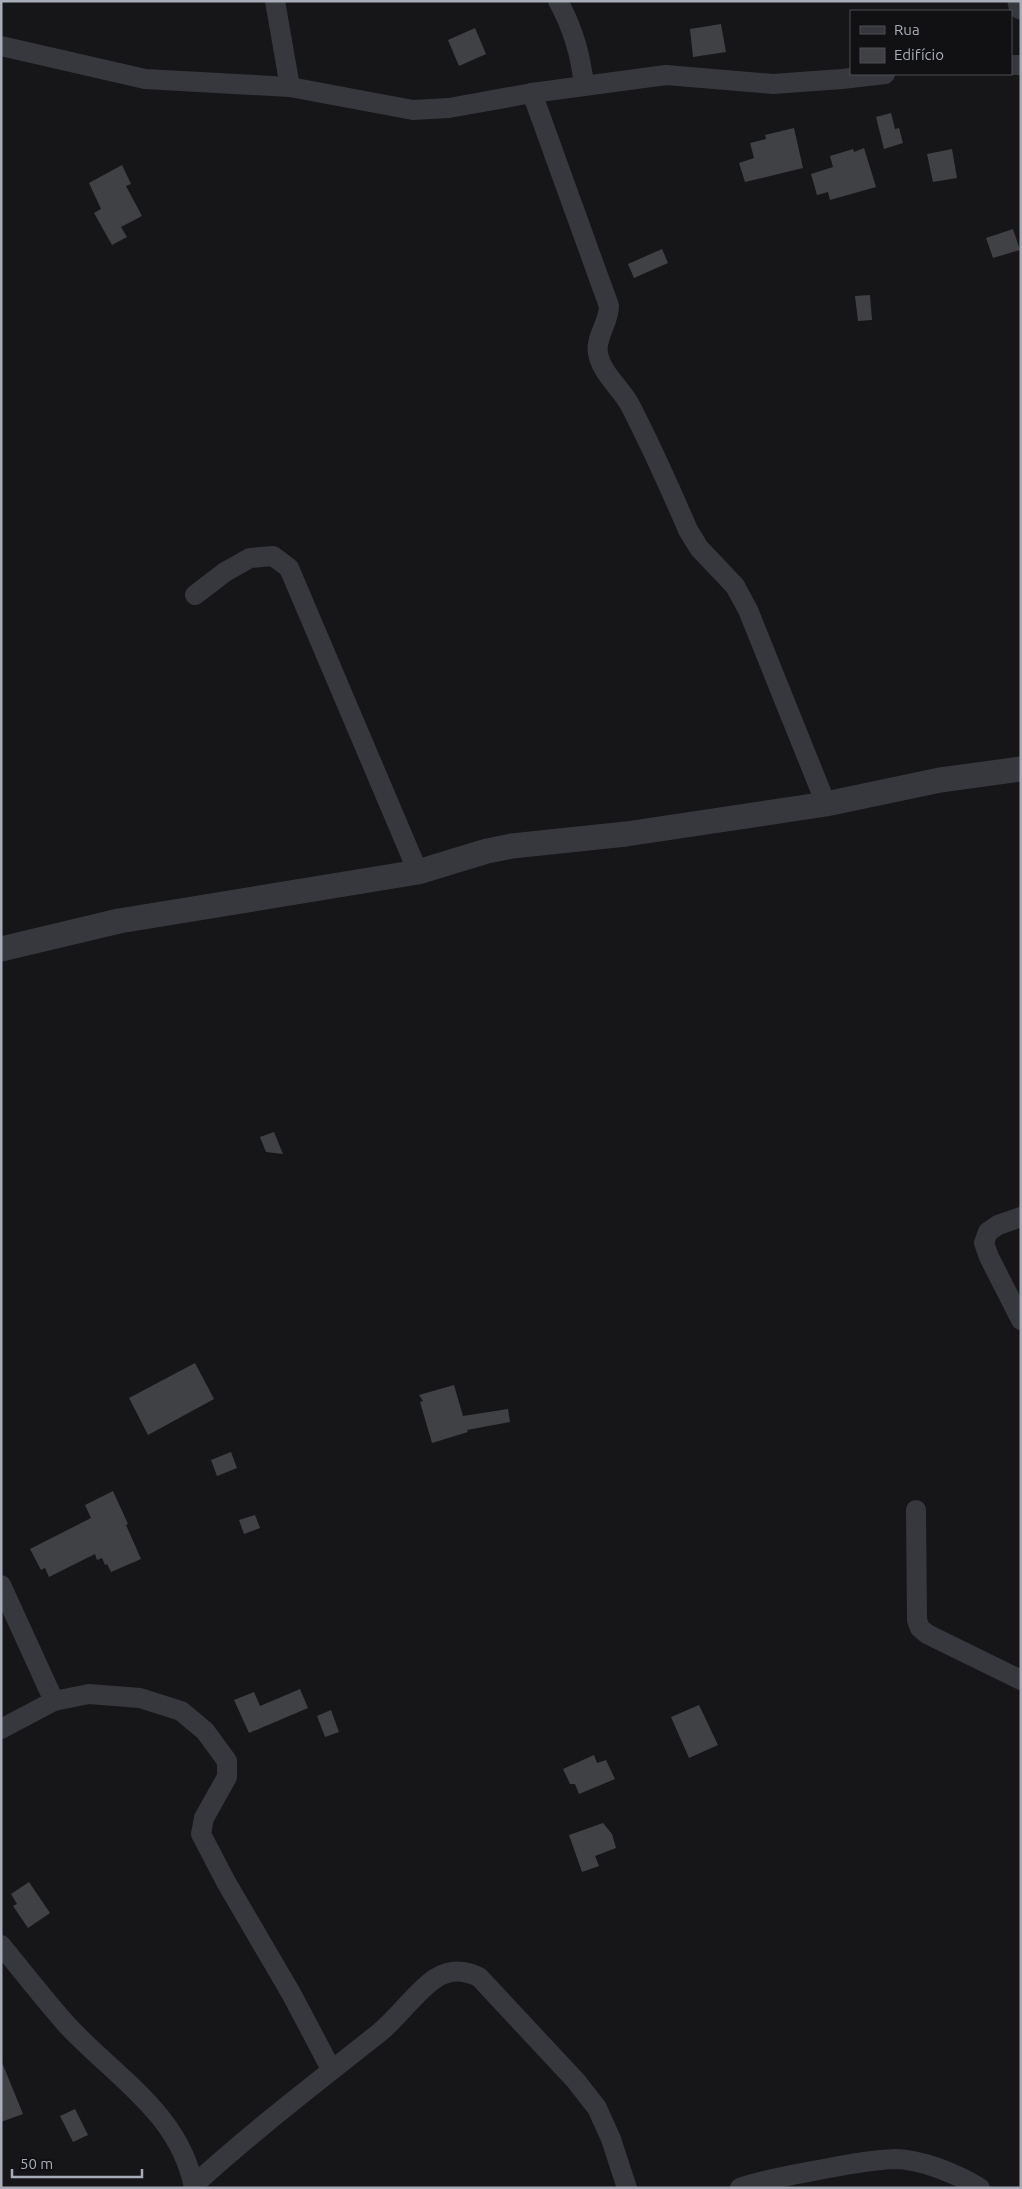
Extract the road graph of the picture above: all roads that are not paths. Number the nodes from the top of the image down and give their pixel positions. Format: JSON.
{"nodes":[{"id":1,"x":276,"y":1,"type":"edge"},
{"id":2,"x":558,"y":1,"type":"edge"},
{"id":3,"x":1020,"y":1,"type":"edge"},
{"id":4,"x":1021,"y":8,"type":"edge"},
{"id":5,"x":1,"y":46,"type":"edge"},
{"id":6,"x":876,"y":75,"type":"edge"},
{"id":7,"x":584,"y":86,"type":"junction"},
{"id":8,"x":290,"y":87,"type":"junction"},
{"id":9,"x":532,"y":93,"type":"junction"},
{"id":10,"x":195,"y":595,"type":"dead end"},
{"id":11,"x":1021,"y":769,"type":"edge"},
{"id":12,"x":826,"y":804,"type":"junction"},
{"id":13,"x":418,"y":872,"type":"junction"},
{"id":14,"x":1,"y":949,"type":"edge"},
{"id":15,"x":1021,"y":1217,"type":"edge"},
{"id":16,"x":1021,"y":1320,"type":"edge"},
{"id":17,"x":916,"y":1510,"type":"dead end"},
{"id":18,"x":1,"y":1585,"type":"edge"},
{"id":19,"x":1021,"y":1680,"type":"edge"},
{"id":20,"x":54,"y":1701,"type":"junction"},
{"id":21,"x":1,"y":1729,"type":"edge"},
{"id":22,"x":1,"y":1945,"type":"edge"},
{"id":23,"x":331,"y":2069,"type":"junction"},
{"id":24,"x":194,"y":2186,"type":"edge"},
{"id":25,"x":626,"y":2188,"type":"edge"},
{"id":26,"x":740,"y":2188,"type":"edge"},
{"id":27,"x":980,"y":2188,"type":"edge"}],
"edges":[{"from":1,"to":8,"type":"street"},
{"from":2,"to":7,"type":"street"},
{"from":3,"to":4,"type":"street"},
{"from":5,"to":8,"type":"street"},
{"from":6,"to":7,"type":"street"},
{"from":7,"to":9,"type":"street"},
{"from":8,"to":9,"type":"street"},
{"from":9,"to":12,"type":"street"},
{"from":10,"to":13,"type":"street"},
{"from":11,"to":12,"type":"street"},
{"from":12,"to":13,"type":"street"},
{"from":13,"to":14,"type":"street"},
{"from":15,"to":16,"type":"street"},
{"from":17,"to":19,"type":"street"},
{"from":18,"to":20,"type":"street"},
{"from":20,"to":21,"type":"street"},
{"from":20,"to":23,"type":"street"},
{"from":22,"to":24,"type":"street"},
{"from":23,"to":24,"type":"street"},
{"from":23,"to":25,"type":"street"},
{"from":26,"to":27,"type":"street"}]}
